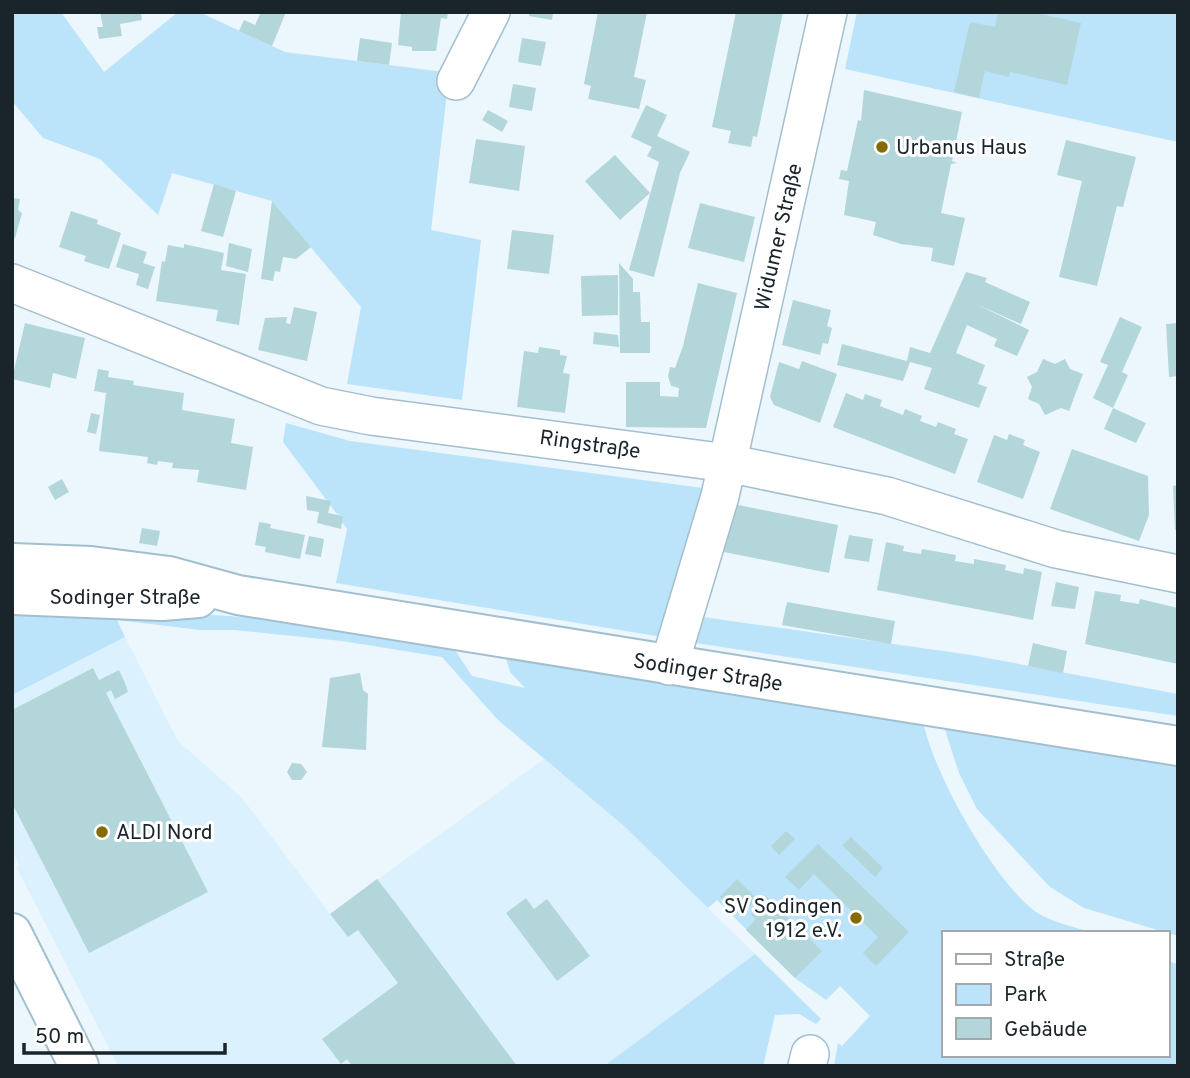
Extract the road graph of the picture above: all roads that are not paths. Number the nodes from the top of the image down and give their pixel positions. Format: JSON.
{"nodes":[{"id":1,"x":491,"y":12,"type":"edge"},
{"id":2,"x":828,"y":12,"type":"edge"},
{"id":3,"x":456,"y":81,"type":"dead end"},
{"id":4,"x":12,"y":283,"type":"edge"},
{"id":5,"x":727,"y":463,"type":"junction"},
{"id":6,"x":12,"y":562,"type":"edge"},
{"id":7,"x":1178,"y":574,"type":"edge"},
{"id":8,"x":12,"y":595,"type":"edge"},
{"id":9,"x":238,"y":595,"type":"junction"},
{"id":10,"x":670,"y":666,"type":"junction"},
{"id":11,"x":1178,"y":746,"type":"edge"},
{"id":12,"x":12,"y":933,"type":"edge"},
{"id":13,"x":79,"y":1066,"type":"edge"}],
"edges":[{"from":1,"to":3,"type":"street"},
{"from":2,"to":5,"type":"street","name":"Widumer Straße"},
{"from":4,"to":5,"type":"street","name":"Ringstraße"},
{"from":5,"to":7,"type":"street","name":"Ringstraße"},
{"from":5,"to":10,"type":"street","name":"Widumer Straße"},
{"from":6,"to":9,"type":"main road","name":"Sodinger Straße"},
{"from":8,"to":9,"type":"main road","name":"Sodinger Straße"},
{"from":9,"to":10,"type":"main road","name":"Sodinger Straße"},
{"from":10,"to":11,"type":"main road","name":"Sodinger Straße"},
{"from":12,"to":13,"type":"main road"}]}
